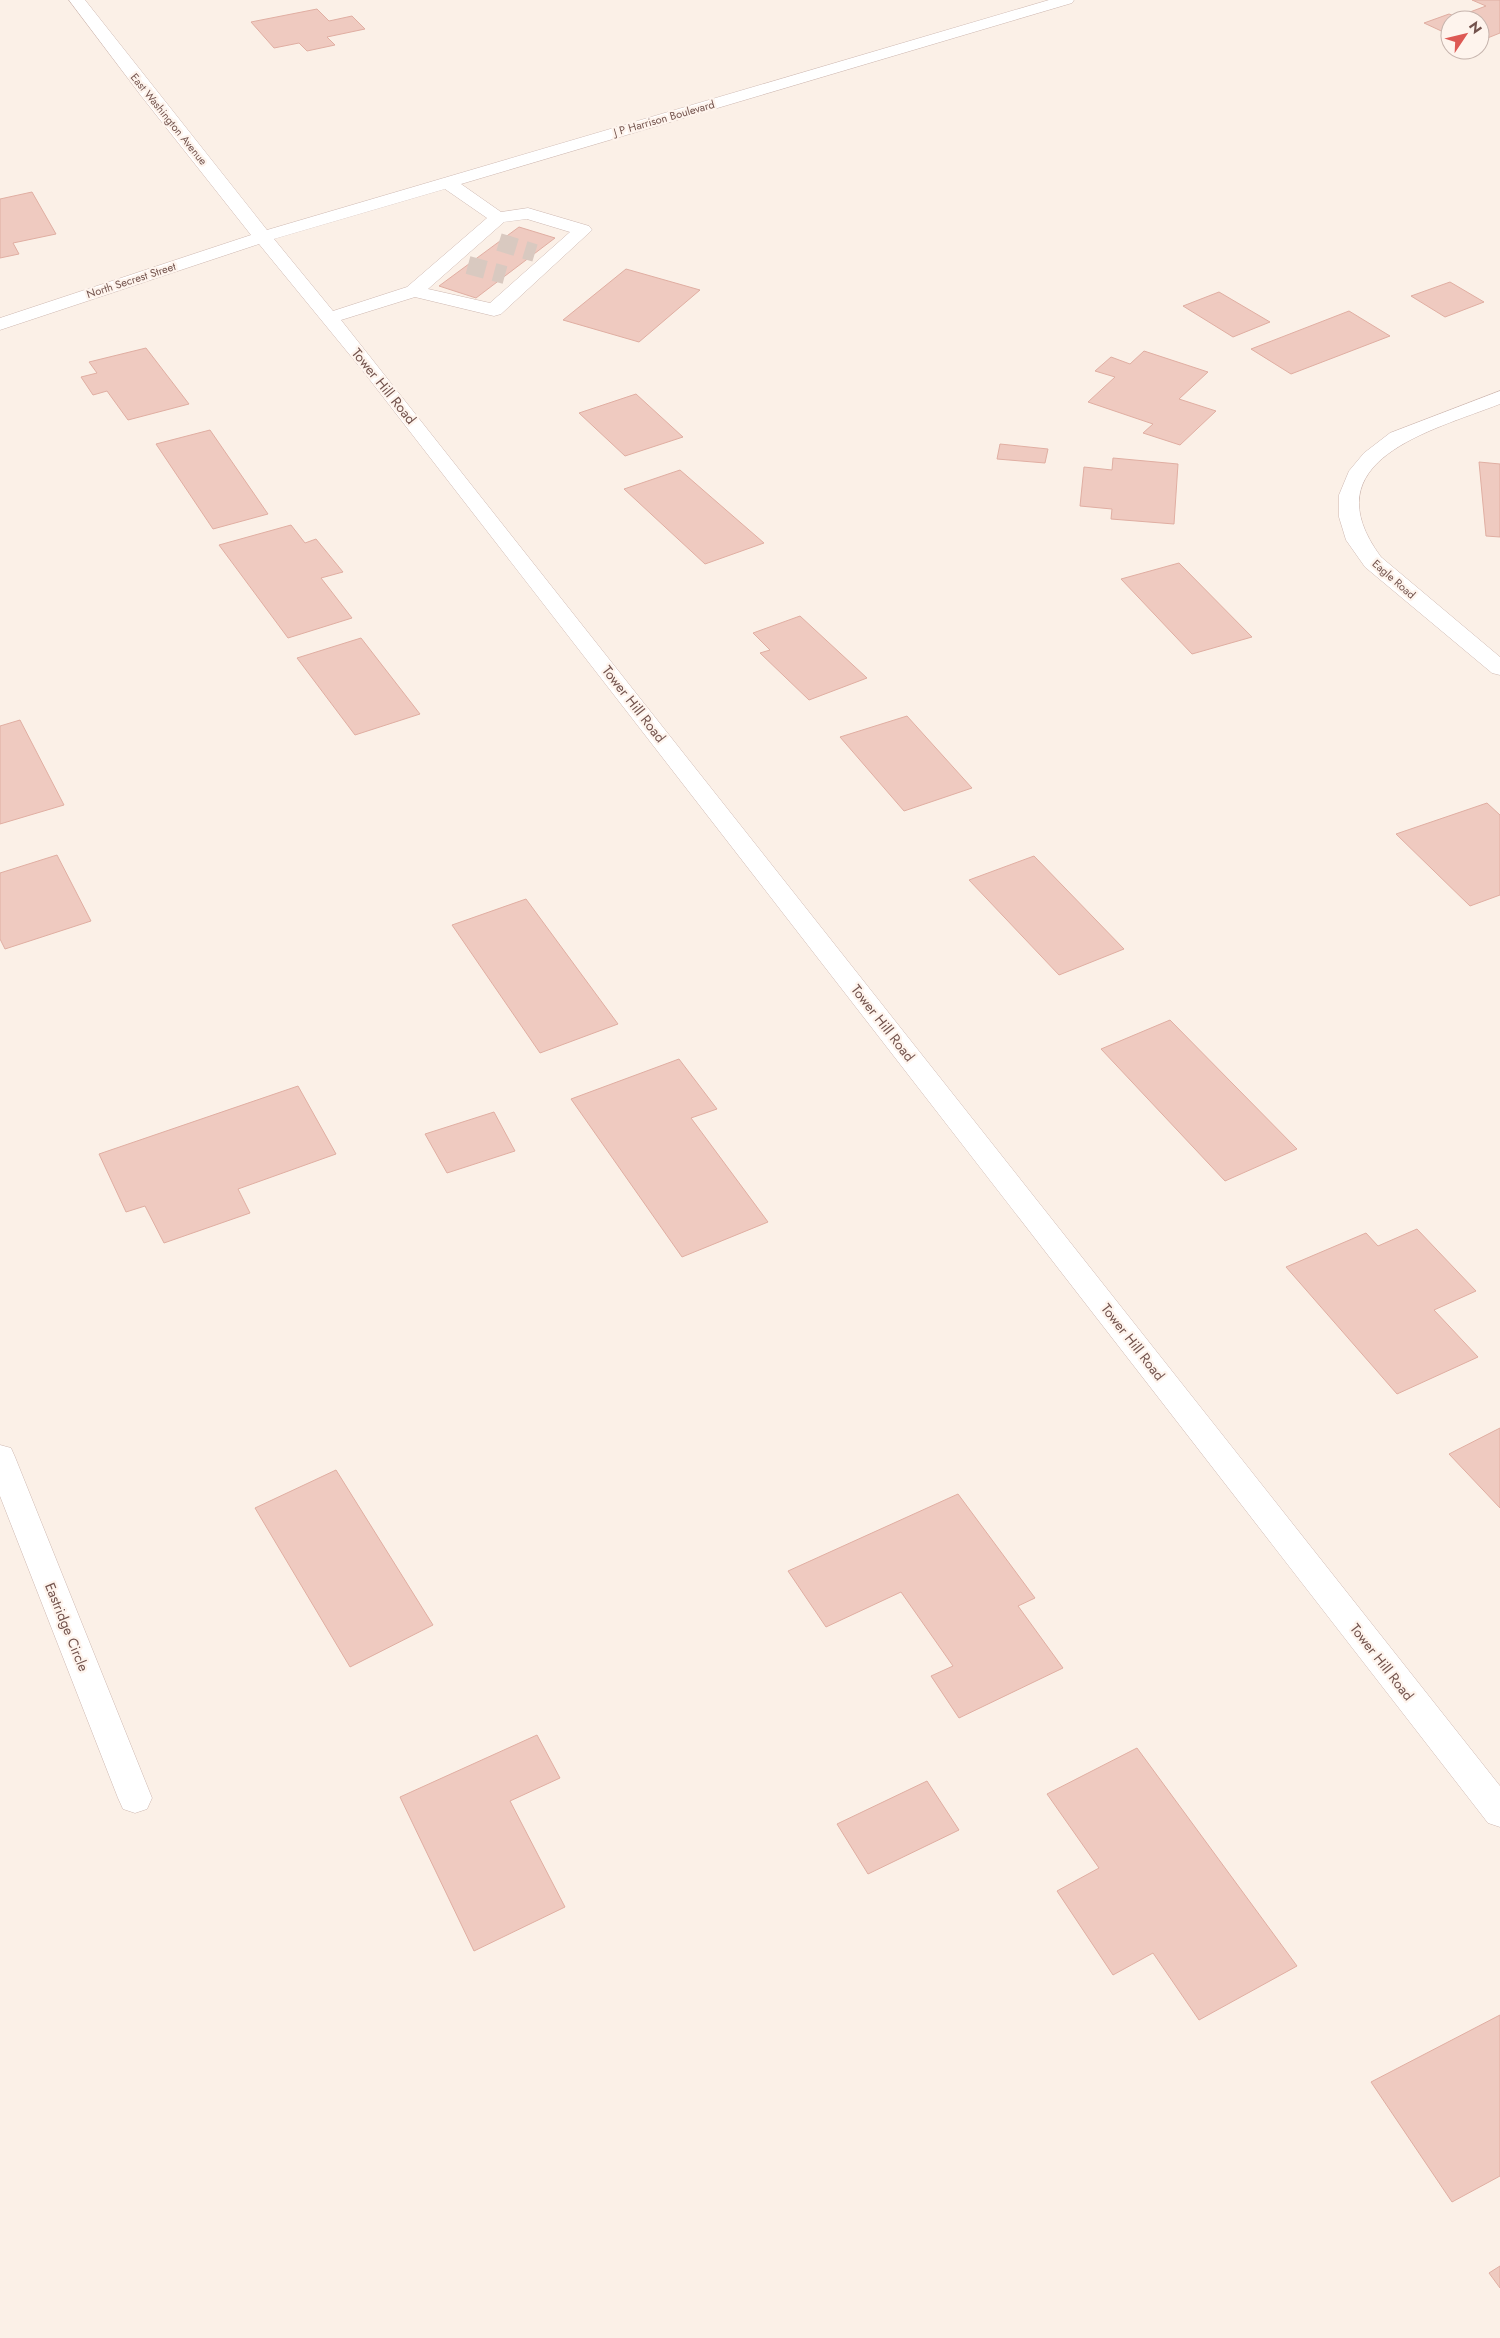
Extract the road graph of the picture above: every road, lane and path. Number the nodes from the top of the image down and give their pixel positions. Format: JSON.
{"nodes":[{"id":1,"x":76,"y":0,"type":"edge"},
{"id":2,"x":1066,"y":0,"type":"edge"},
{"id":3,"x":447,"y":182,"type":"junction"},
{"id":4,"x":498,"y":218,"type":"junction"},
{"id":5,"x":478,"y":236,"type":"junction"},
{"id":6,"x":263,"y":237,"type":"junction"},
{"id":7,"x":499,"y":242,"type":"tunnel mouth"},
{"id":8,"x":535,"y":253,"type":"tunnel mouth"},
{"id":9,"x":554,"y":258,"type":"junction"},
{"id":10,"x":448,"y":260,"type":"junction"},
{"id":11,"x":468,"y":265,"type":"tunnel mouth"},
{"id":12,"x":505,"y":276,"type":"tunnel mouth"},
{"id":13,"x":527,"y":282,"type":"junction"},
{"id":14,"x":414,"y":291,"type":"junction"},
{"id":15,"x":329,"y":318,"type":"junction"},
{"id":16,"x":0,"y":324,"type":"edge"},
{"id":17,"x":1500,"y":397,"type":"edge"},
{"id":18,"x":1500,"y":668,"type":"edge"},
{"id":19,"x":0,"y":1457,"type":"edge"},
{"id":20,"x":135,"y":1798,"type":"dead end"},
{"id":21,"x":1500,"y":1812,"type":"edge"}],
"edges":[{"from":1,"to":6,"type":"street","name":"East Washington Avenue"},
{"from":2,"to":3,"type":"street","name":"J P Harrison Boulevard"},
{"from":3,"to":4,"type":"street"},
{"from":3,"to":6,"type":"street","name":"J P Harrison Boulevard"},
{"from":4,"to":5,"type":"street"},
{"from":4,"to":9,"type":"street"},
{"from":5,"to":7,"type":"street"},
{"from":5,"to":10,"type":"street"},
{"from":6,"to":15,"type":"street","name":"Tower Hill Road"},
{"from":6,"to":16,"type":"street","name":"North Secrest Street"},
{"from":8,"to":9,"type":"street"},
{"from":9,"to":13,"type":"street"},
{"from":10,"to":11,"type":"street"},
{"from":10,"to":14,"type":"street"},
{"from":12,"to":13,"type":"street"},
{"from":13,"to":14,"type":"street"},
{"from":14,"to":15,"type":"street"},
{"from":15,"to":21,"type":"street","name":"Tower Hill Road"},
{"from":17,"to":18,"type":"street","name":"Eagle Road"},
{"from":19,"to":20,"type":"street","name":"Eastridge Circle"}]}
